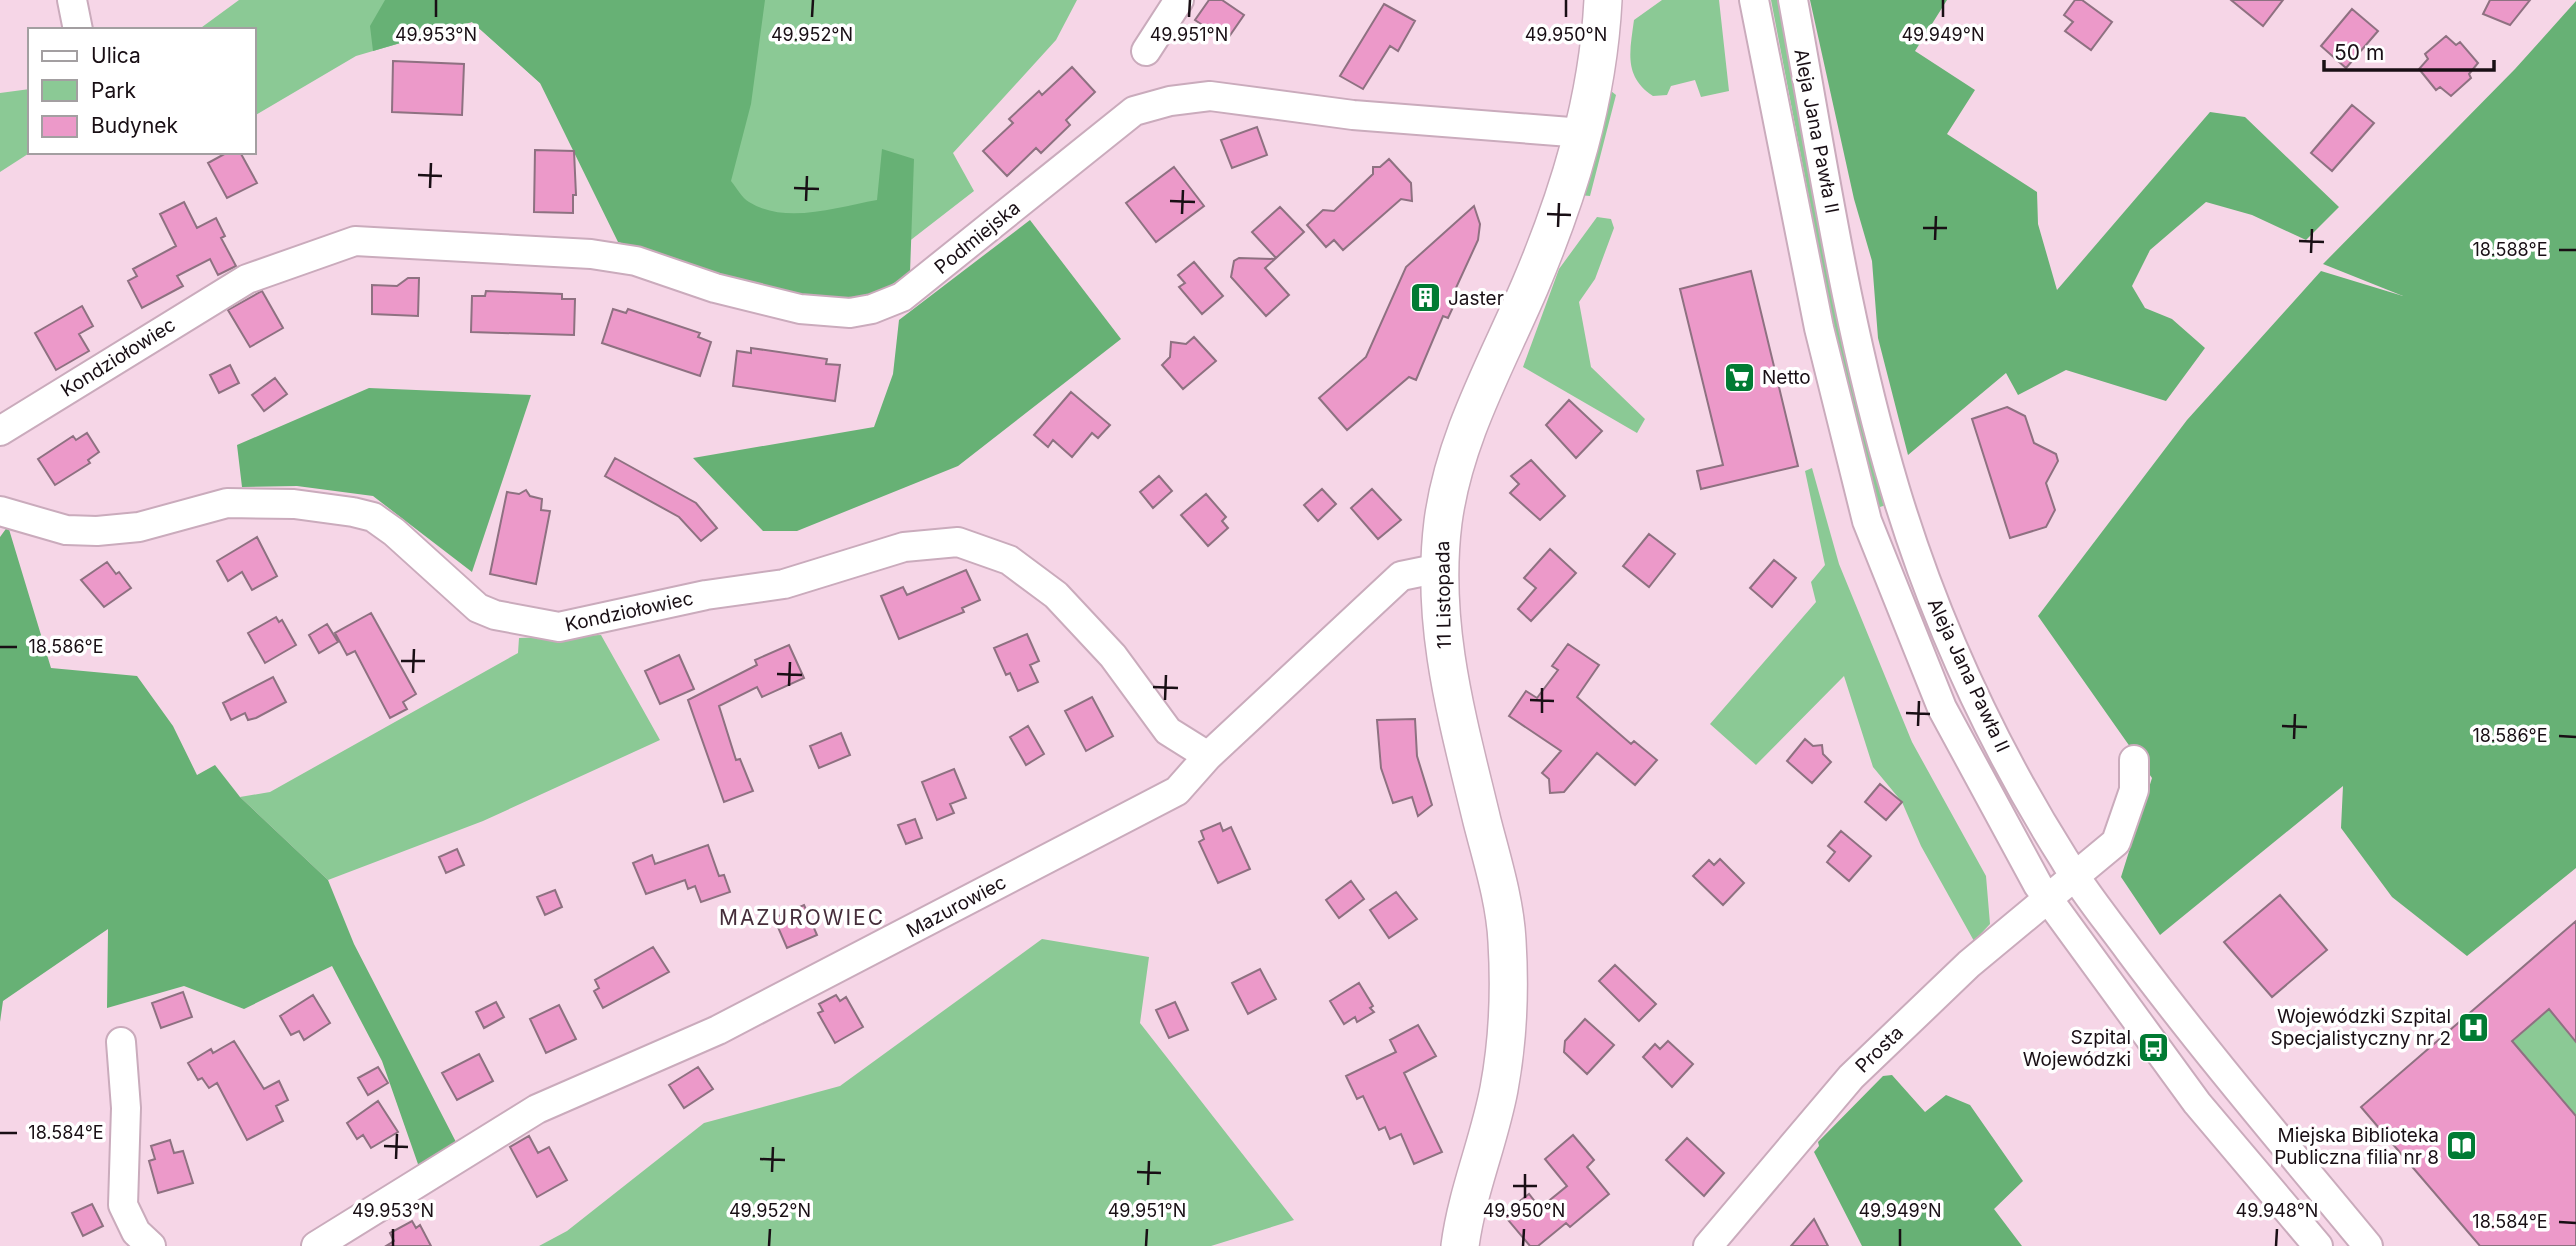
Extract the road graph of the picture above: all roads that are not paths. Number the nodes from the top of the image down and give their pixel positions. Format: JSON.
{"nodes":[{"id":1,"x":72,"y":0,"type":"edge"},
{"id":2,"x":1179,"y":0,"type":"edge"},
{"id":3,"x":1603,"y":0,"type":"edge"},
{"id":4,"x":1754,"y":0,"type":"edge"},
{"id":5,"x":1793,"y":0,"type":"edge"},
{"id":6,"x":78,"y":28,"type":"edge"},
{"id":7,"x":1146,"y":51,"type":"dead end"},
{"id":8,"x":1583,"y":133,"type":"junction"},
{"id":9,"x":355,"y":241,"type":"joint"},
{"id":10,"x":0,"y":431,"type":"edge"},
{"id":11,"x":0,"y":511,"type":"edge"},
{"id":12,"x":1440,"y":568,"type":"junction"},
{"id":13,"x":1208,"y":756,"type":"junction"},
{"id":14,"x":2134,"y":760,"type":"dead end"},
{"id":15,"x":2076,"y":878,"type":"junction"},
{"id":16,"x":2048,"y":898,"type":"junction"},
{"id":17,"x":121,"y":1042,"type":"dead end"},
{"id":18,"x":1457,"y":1240,"type":"edge"},
{"id":19,"x":150,"y":1246,"type":"edge"},
{"id":20,"x":316,"y":1246,"type":"edge"},
{"id":21,"x":1708,"y":1246,"type":"edge"},
{"id":22,"x":2318,"y":1246,"type":"edge"},
{"id":23,"x":2368,"y":1246,"type":"edge"}],
"edges":[{"from":1,"to":6,"type":"street"},
{"from":2,"to":7,"type":"street"},
{"from":3,"to":8,"type":"main road","name":"11 Listopada"},
{"from":4,"to":16,"type":"street","name":"Aleja Jana Pawła II"},
{"from":5,"to":15,"type":"street","name":"Aleja Jana Pawła II"},
{"from":8,"to":9,"type":"street","name":"Podmiejska"},
{"from":8,"to":12,"type":"main road","name":"11 Listopada"},
{"from":9,"to":10,"type":"street","name":"Kondziołowiec"},
{"from":11,"to":13,"type":"street","name":"Kondziołowiec"},
{"from":12,"to":13,"type":"street","name":"Mazurowiec"},
{"from":12,"to":18,"type":"main road","name":"11 Listopada"},
{"from":13,"to":20,"type":"street","name":"Mazurowiec"},
{"from":14,"to":15,"type":"street","name":"Prosta"},
{"from":15,"to":16,"type":"street","name":"Prosta"},
{"from":15,"to":23,"type":"street","name":"Aleja Jana Pawła II"},
{"from":16,"to":21,"type":"street","name":"Prosta"},
{"from":16,"to":22,"type":"street","name":"Aleja Jana Pawła II"},
{"from":17,"to":19,"type":"street"}]}
